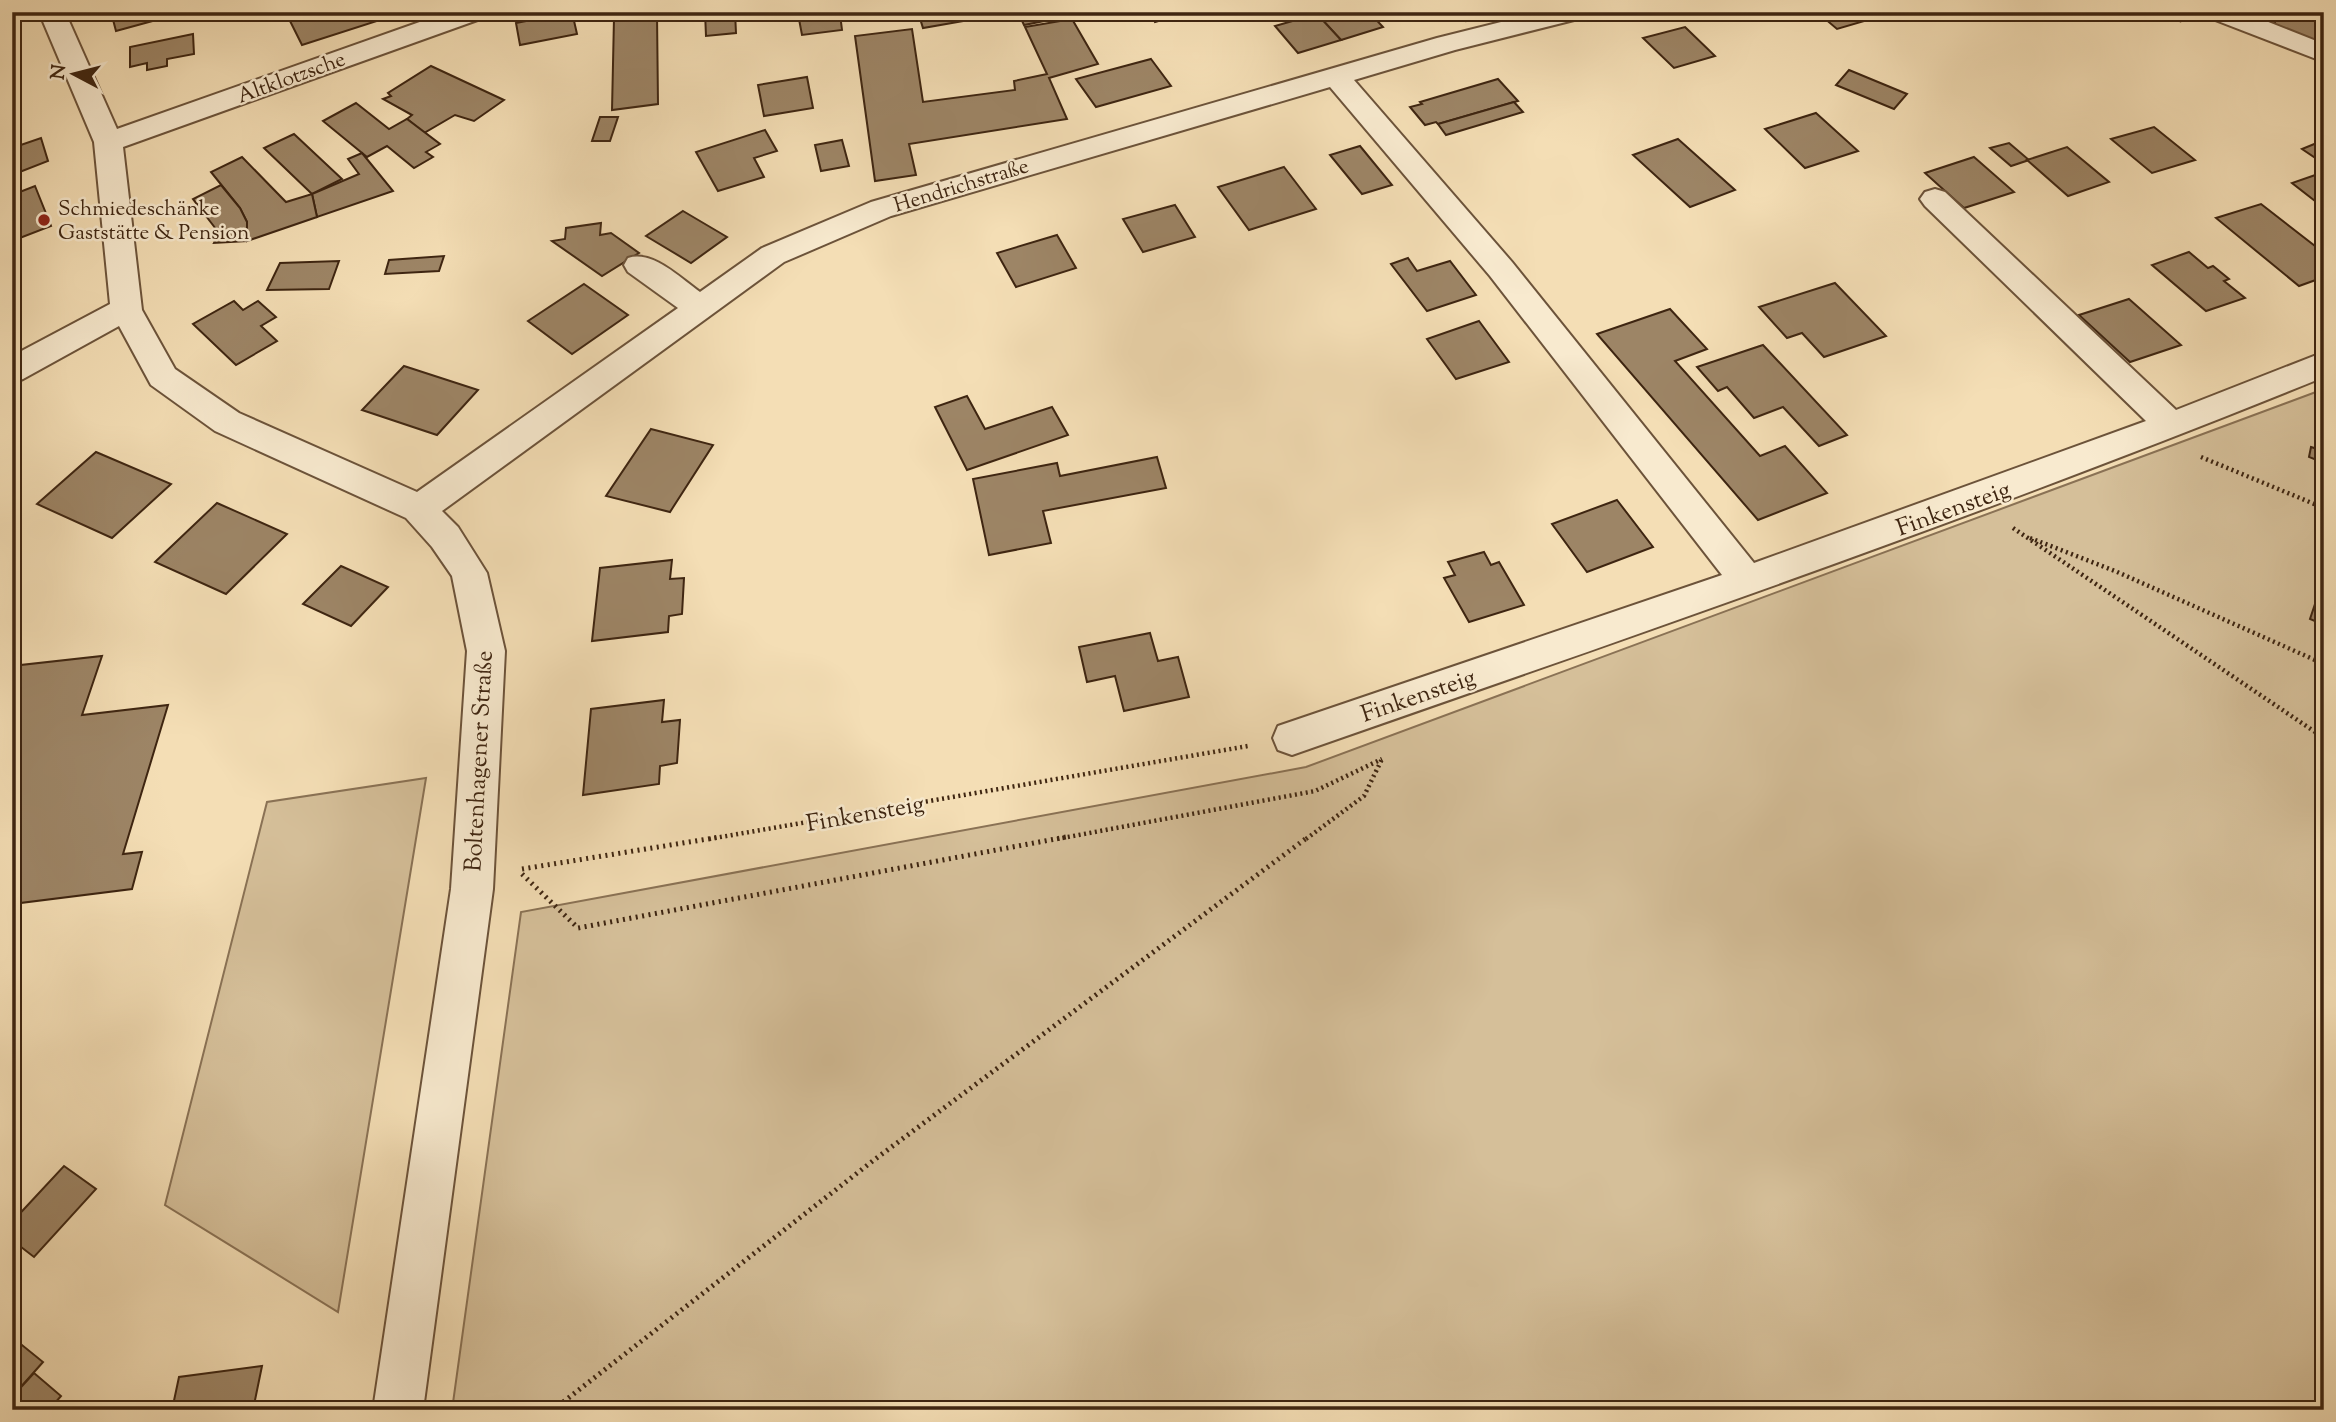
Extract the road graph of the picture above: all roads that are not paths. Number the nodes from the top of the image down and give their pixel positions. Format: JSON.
{"nodes":[{"id":1,"x":52,"y":12,"type":"edge"},
{"id":2,"x":474,"y":12,"type":"edge"},
{"id":3,"x":1573,"y":12,"type":"edge"},
{"id":4,"x":2219,"y":12,"type":"edge"},
{"id":5,"x":2324,"y":54,"type":"edge"},
{"id":6,"x":1337,"y":77,"type":"junction"},
{"id":7,"x":108,"y":142,"type":"junction"},
{"id":8,"x":1935,"y":199,"type":"dead end"},
{"id":9,"x":639,"y":265,"type":"dead end"},
{"id":10,"x":701,"y":307,"type":"junction"},
{"id":11,"x":125,"y":310,"type":"junction"},
{"id":12,"x":2324,"y":364,"type":"edge"},
{"id":13,"x":12,"y":371,"type":"edge"},
{"id":14,"x":2172,"y":426,"type":"junction"},
{"id":15,"x":418,"y":508,"type":"junction"},
{"id":16,"x":1748,"y":582,"type":"junction"},
{"id":17,"x":1292,"y":738,"type":"road end"},
{"id":18,"x":398,"y":1410,"type":"edge"}],
"edges":[{"from":1,"to":7,"type":"street","name":"Boltenhagener Straße"},
{"from":2,"to":7,"type":"street","name":"Altklotzsche"},
{"from":3,"to":6,"type":"street","name":"Hendrichstraße"},
{"from":4,"to":5,"type":"street"},
{"from":6,"to":10,"type":"street","name":"Hendrichstraße"},
{"from":6,"to":16,"type":"street"},
{"from":7,"to":11,"type":"street","name":"Boltenhagener Straße"},
{"from":8,"to":14,"type":"street"},
{"from":9,"to":10,"type":"street"},
{"from":10,"to":15,"type":"street","name":"Hendrichstraße"},
{"from":11,"to":13,"type":"street"},
{"from":11,"to":15,"type":"street","name":"Boltenhagener Straße"},
{"from":12,"to":14,"type":"street","name":"Finkensteig"},
{"from":14,"to":16,"type":"street","name":"Finkensteig"},
{"from":15,"to":18,"type":"street","name":"Boltenhagener Straße"},
{"from":16,"to":17,"type":"street","name":"Finkensteig"}]}
